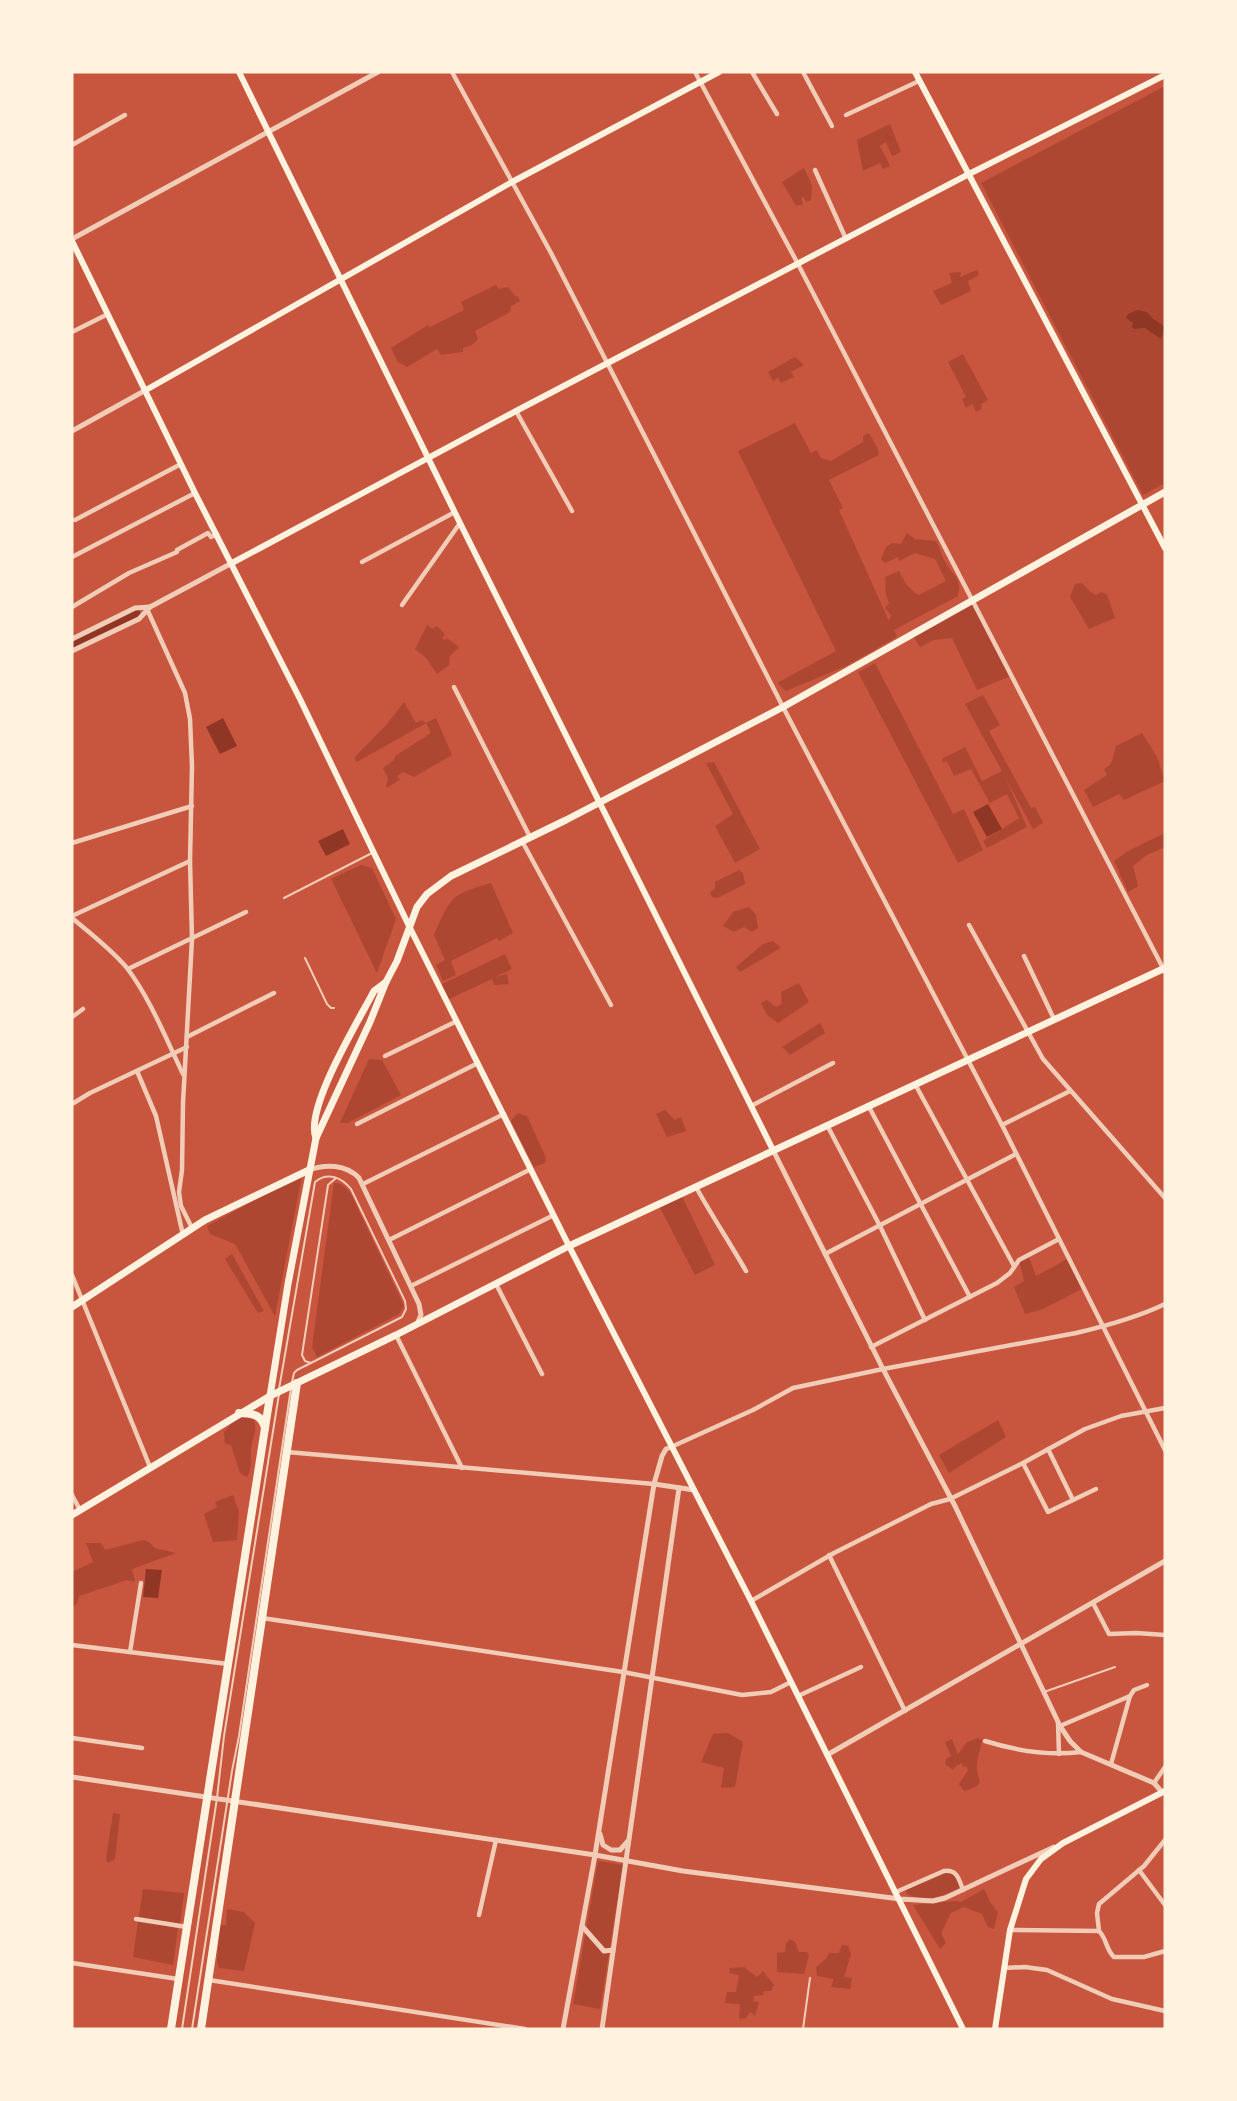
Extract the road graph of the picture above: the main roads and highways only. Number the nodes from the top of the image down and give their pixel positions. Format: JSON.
{"nodes":[{"id":1,"x":239,"y":72,"type":"edge"},
{"id":2,"x":719,"y":72,"type":"edge"},
{"id":3,"x":915,"y":72,"type":"edge"},
{"id":4,"x":1165,"y":75,"type":"edge"},
{"id":5,"x":969,"y":174,"type":"junction"},
{"id":6,"x":72,"y":240,"type":"edge"},
{"id":7,"x":342,"y":280,"type":"junction"},
{"id":8,"x":146,"y":390,"type":"junction"},
{"id":9,"x":428,"y":458,"type":"junction"},
{"id":10,"x":1165,"y":492,"type":"edge"},
{"id":11,"x":1143,"y":505,"type":"junction"},
{"id":12,"x":1165,"y":548,"type":"edge"},
{"id":13,"x":232,"y":563,"type":"junction"},
{"id":14,"x":600,"y":801,"type":"junction"},
{"id":15,"x":409,"y":926,"type":"junction"},
{"id":16,"x":1164,"y":969,"type":"edge"},
{"id":17,"x":386,"y":982,"type":"junction"},
{"id":18,"x":316,"y":1138,"type":"junction"},
{"id":19,"x":773,"y":1150,"type":"junction"},
{"id":20,"x":309,"y":1170,"type":"junction"},
{"id":21,"x":569,"y":1246,"type":"junction"},
{"id":22,"x":72,"y":1307,"type":"edge"},
{"id":23,"x":292,"y":1385,"type":"junction"},
{"id":24,"x":270,"y":1396,"type":"junction"},
{"id":25,"x":239,"y":1413,"type":"junction"},
{"id":26,"x":265,"y":1428,"type":"junction"},
{"id":27,"x":72,"y":1515,"type":"edge"},
{"id":28,"x":1163,"y":1791,"type":"edge"},
{"id":29,"x":171,"y":2029,"type":"edge"},
{"id":30,"x":201,"y":2029,"type":"edge"},
{"id":31,"x":963,"y":2029,"type":"edge"},
{"id":32,"x":995,"y":2029,"type":"edge"}],
"edges":[{"from":1,"to":7,"type":"main road"},
{"from":2,"to":7,"type":"main road"},
{"from":3,"to":5,"type":"main road"},
{"from":4,"to":5,"type":"main road"},
{"from":5,"to":9,"type":"main road"},
{"from":5,"to":11,"type":"main road"},
{"from":6,"to":8,"type":"main road"},
{"from":7,"to":8,"type":"main road"},
{"from":7,"to":9,"type":"main road"},
{"from":8,"to":13,"type":"main road"},
{"from":9,"to":13,"type":"main road"},
{"from":9,"to":14,"type":"main road"},
{"from":10,"to":11,"type":"main road"},
{"from":11,"to":12,"type":"main road"},
{"from":11,"to":14,"type":"main road"},
{"from":13,"to":15,"type":"main road"},
{"from":14,"to":15,"type":"main road"},
{"from":14,"to":19,"type":"main road"},
{"from":15,"to":17,"type":"main road"},
{"from":15,"to":21,"type":"main road"},
{"from":16,"to":19,"type":"main road"},
{"from":17,"to":18,"type":"main road"},
{"from":17,"to":18,"type":"main road"},
{"from":18,"to":20,"type":"main road"},
{"from":19,"to":21,"type":"main road"},
{"from":20,"to":22,"type":"main road"},
{"from":20,"to":24,"type":"main road"},
{"from":21,"to":23,"type":"main road"},
{"from":21,"to":31,"type":"main road"},
{"from":23,"to":24,"type":"main road"},
{"from":23,"to":30,"type":"highway"},
{"from":24,"to":25,"type":"main road"},
{"from":24,"to":26,"type":"highway"},
{"from":25,"to":26,"type":"highway"},
{"from":25,"to":27,"type":"main road"},
{"from":26,"to":29,"type":"highway"},
{"from":28,"to":32,"type":"main road"}]}
